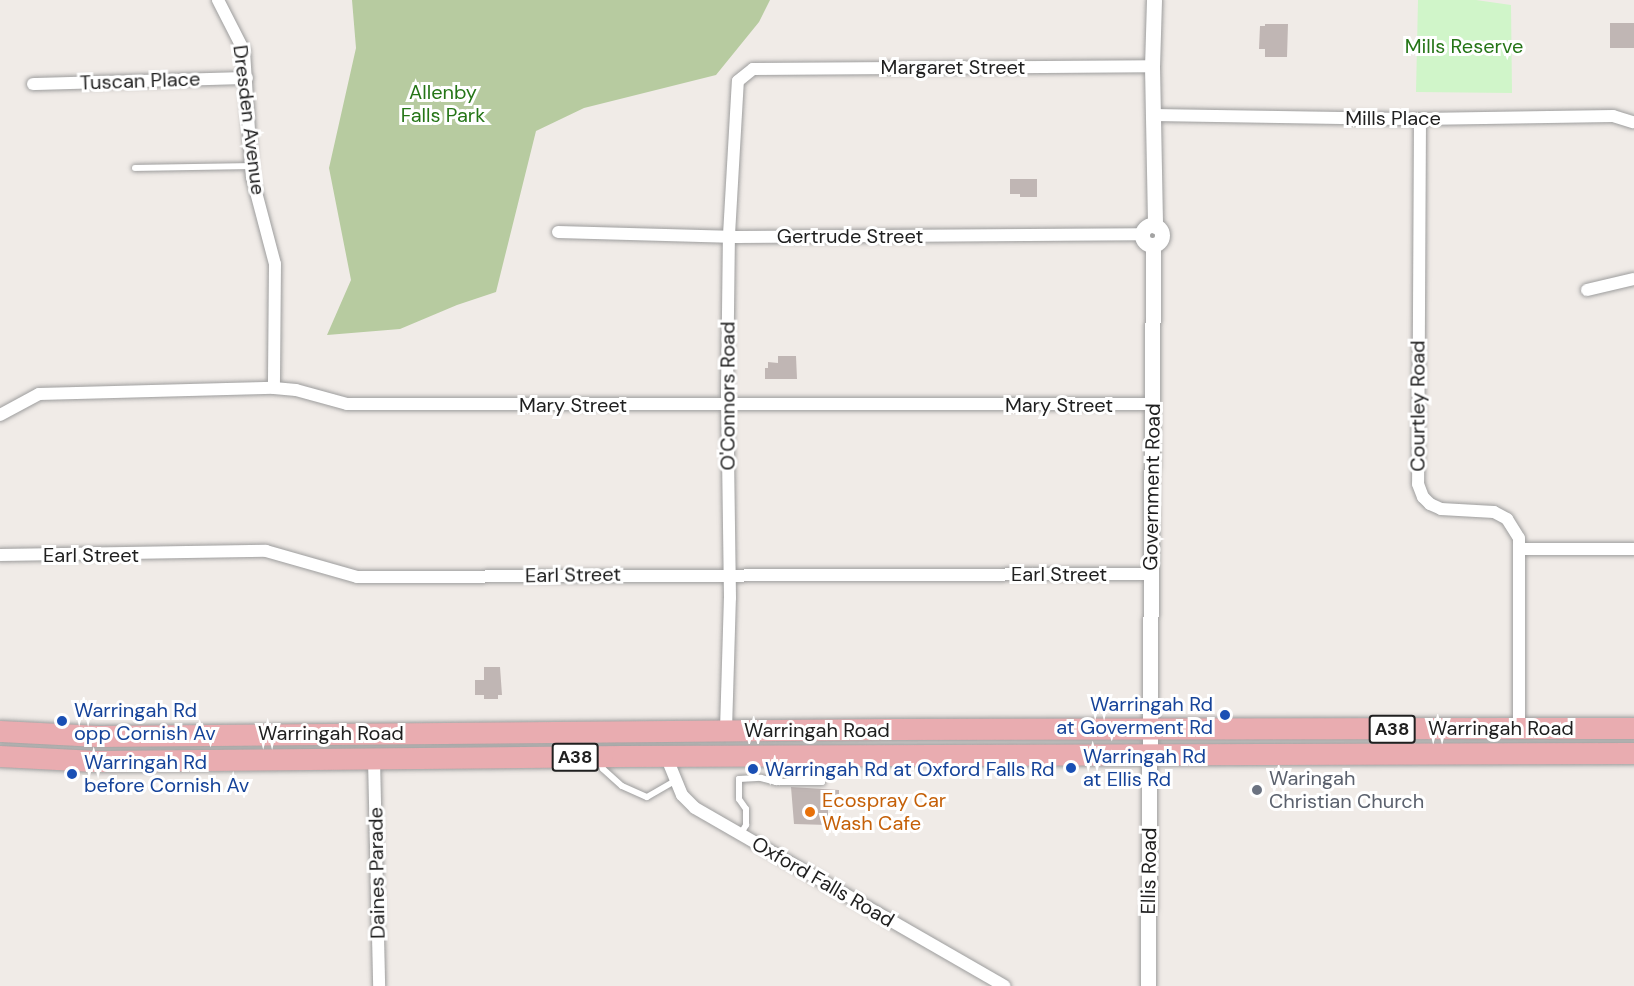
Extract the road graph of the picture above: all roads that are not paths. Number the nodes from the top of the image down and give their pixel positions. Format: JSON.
{"nodes":[{"id":1,"x":218,"y":0,"type":"edge"},
{"id":2,"x":1154,"y":0,"type":"edge"},
{"id":3,"x":1152,"y":66,"type":"junction"},
{"id":4,"x":753,"y":69,"type":"joint"},
{"id":5,"x":247,"y":78,"type":"junction"},
{"id":6,"x":33,"y":84,"type":"dead end"},
{"id":7,"x":1152,"y":115,"type":"junction"},
{"id":8,"x":1420,"y":119,"type":"junction"},
{"id":9,"x":1633,"y":122,"type":"edge"},
{"id":10,"x":251,"y":166,"type":"junction"},
{"id":11,"x":135,"y":168,"type":"dead end"},
{"id":12,"x":1155,"y":226,"type":"junction"},
{"id":13,"x":558,"y":232,"type":"dead end"},
{"id":14,"x":1142,"y":234,"type":"junction"},
{"id":15,"x":729,"y":235,"type":"junction"},
{"id":16,"x":1153,"y":245,"type":"junction"},
{"id":17,"x":1634,"y":279,"type":"edge"},
{"id":18,"x":1587,"y":290,"type":"dead end"},
{"id":19,"x":274,"y":387,"type":"junction"},
{"id":20,"x":1153,"y":404,"type":"junction"},
{"id":21,"x":727,"y":405,"type":"junction"},
{"id":22,"x":0,"y":415,"type":"edge"},
{"id":23,"x":1520,"y":549,"type":"junction"},
{"id":24,"x":1634,"y":549,"type":"edge"},
{"id":25,"x":0,"y":555,"type":"edge"},
{"id":26,"x":728,"y":574,"type":"junction"},
{"id":27,"x":1150,"y":574,"type":"junction"},
{"id":28,"x":1519,"y":728,"type":"junction"},
{"id":29,"x":1634,"y":728,"type":"edge"},
{"id":30,"x":1149,"y":729,"type":"junction"},
{"id":31,"x":726,"y":730,"type":"junction"},
{"id":32,"x":0,"y":731,"type":"edge"},
{"id":33,"x":1634,"y":753,"type":"edge"},
{"id":34,"x":776,"y":755,"type":"junction"},
{"id":35,"x":1150,"y":755,"type":"junction"},
{"id":36,"x":0,"y":756,"type":"edge"},
{"id":37,"x":600,"y":756,"type":"junction"},
{"id":38,"x":666,"y":756,"type":"junction"},
{"id":39,"x":822,"y":756,"type":"junction"},
{"id":40,"x":374,"y":759,"type":"junction"},
{"id":41,"x":676,"y":780,"type":"junction"},
{"id":42,"x":776,"y":782,"type":"junction"},
{"id":43,"x":740,"y":835,"type":"junction"},
{"id":44,"x":379,"y":986,"type":"edge"},
{"id":45,"x":1005,"y":986,"type":"edge"},
{"id":46,"x":1148,"y":986,"type":"edge"}],
"edges":[{"from":1,"to":5,"type":"street","name":"Dresden Avenue"},
{"from":2,"to":3,"type":"street"},
{"from":3,"to":4,"type":"street","name":"Margaret Street"},
{"from":3,"to":7,"type":"street"},
{"from":4,"to":15,"type":"street","name":"O'Connors Road"},
{"from":5,"to":6,"type":"street","name":"Tuscan Place"},
{"from":5,"to":10,"type":"street","name":"Dresden Avenue"},
{"from":7,"to":8,"type":"street","name":"Mills Place"},
{"from":7,"to":12,"type":"street"},
{"from":8,"to":9,"type":"street","name":"Mills Place"},
{"from":8,"to":23,"type":"street","name":"Courtley Road"},
{"from":10,"to":11,"type":"lane"},
{"from":10,"to":19,"type":"street","name":"Dresden Avenue"},
{"from":12,"to":14,"type":"street"},
{"from":12,"to":16,"type":"street"},
{"from":13,"to":15,"type":"street","name":"Gertrude Street"},
{"from":14,"to":15,"type":"street","name":"Gertrude Street"},
{"from":14,"to":16,"type":"street"},
{"from":15,"to":21,"type":"street","name":"O'Connors Road"},
{"from":16,"to":20,"type":"street","name":"Government Road"},
{"from":17,"to":18,"type":"street"},
{"from":19,"to":21,"type":"street","name":"Mary Street"},
{"from":19,"to":22,"type":"street","name":"Mary Street"},
{"from":20,"to":21,"type":"street","name":"Mary Street"},
{"from":20,"to":27,"type":"street","name":"Government Road"},
{"from":21,"to":26,"type":"street","name":"O'Connors Road"},
{"from":23,"to":24,"type":"street"},
{"from":23,"to":28,"type":"street","name":"Courtley Road"},
{"from":25,"to":26,"type":"street","name":"Earl Street"},
{"from":26,"to":27,"type":"street","name":"Earl Street"},
{"from":26,"to":31,"type":"street","name":"O'Connors Road"},
{"from":27,"to":30,"type":"street","name":"Government Road"},
{"from":28,"to":29,"type":"highway","name":"Warringah Road","number":"A38"},
{"from":28,"to":30,"type":"highway","name":"Warringah Road","number":"A38"},
{"from":30,"to":31,"type":"highway","name":"Warringah Road","number":"A38"},
{"from":30,"to":35,"type":"street","name":"Government Road"},
{"from":31,"to":32,"type":"highway","name":"Warringah Road","number":"A38"},
{"from":33,"to":35,"type":"highway","name":"Warringah Road","number":"A38"},
{"from":34,"to":38,"type":"highway","name":"Warringah Road","number":"A38"},
{"from":34,"to":39,"type":"highway","name":"Warringah Road","number":"A38"},
{"from":34,"to":42,"type":"lane"},
{"from":35,"to":39,"type":"highway","name":"Warringah Road","number":"A38"},
{"from":35,"to":46,"type":"street","name":"Ellis Road"},
{"from":36,"to":40,"type":"highway","name":"Warringah Road","number":"A38"},
{"from":37,"to":38,"type":"highway","name":"Warringah Road","number":"A38"},
{"from":37,"to":40,"type":"highway","name":"Warringah Road","number":"A38"},
{"from":37,"to":41,"type":"lane"},
{"from":38,"to":41,"type":"street","name":"Oxford Falls Road"},
{"from":39,"to":42,"type":"lane"},
{"from":40,"to":44,"type":"street","name":"Daines Parade"},
{"from":41,"to":43,"type":"street","name":"Oxford Falls Road"},
{"from":42,"to":43,"type":"lane"},
{"from":43,"to":45,"type":"street","name":"Oxford Falls Road"}]}
